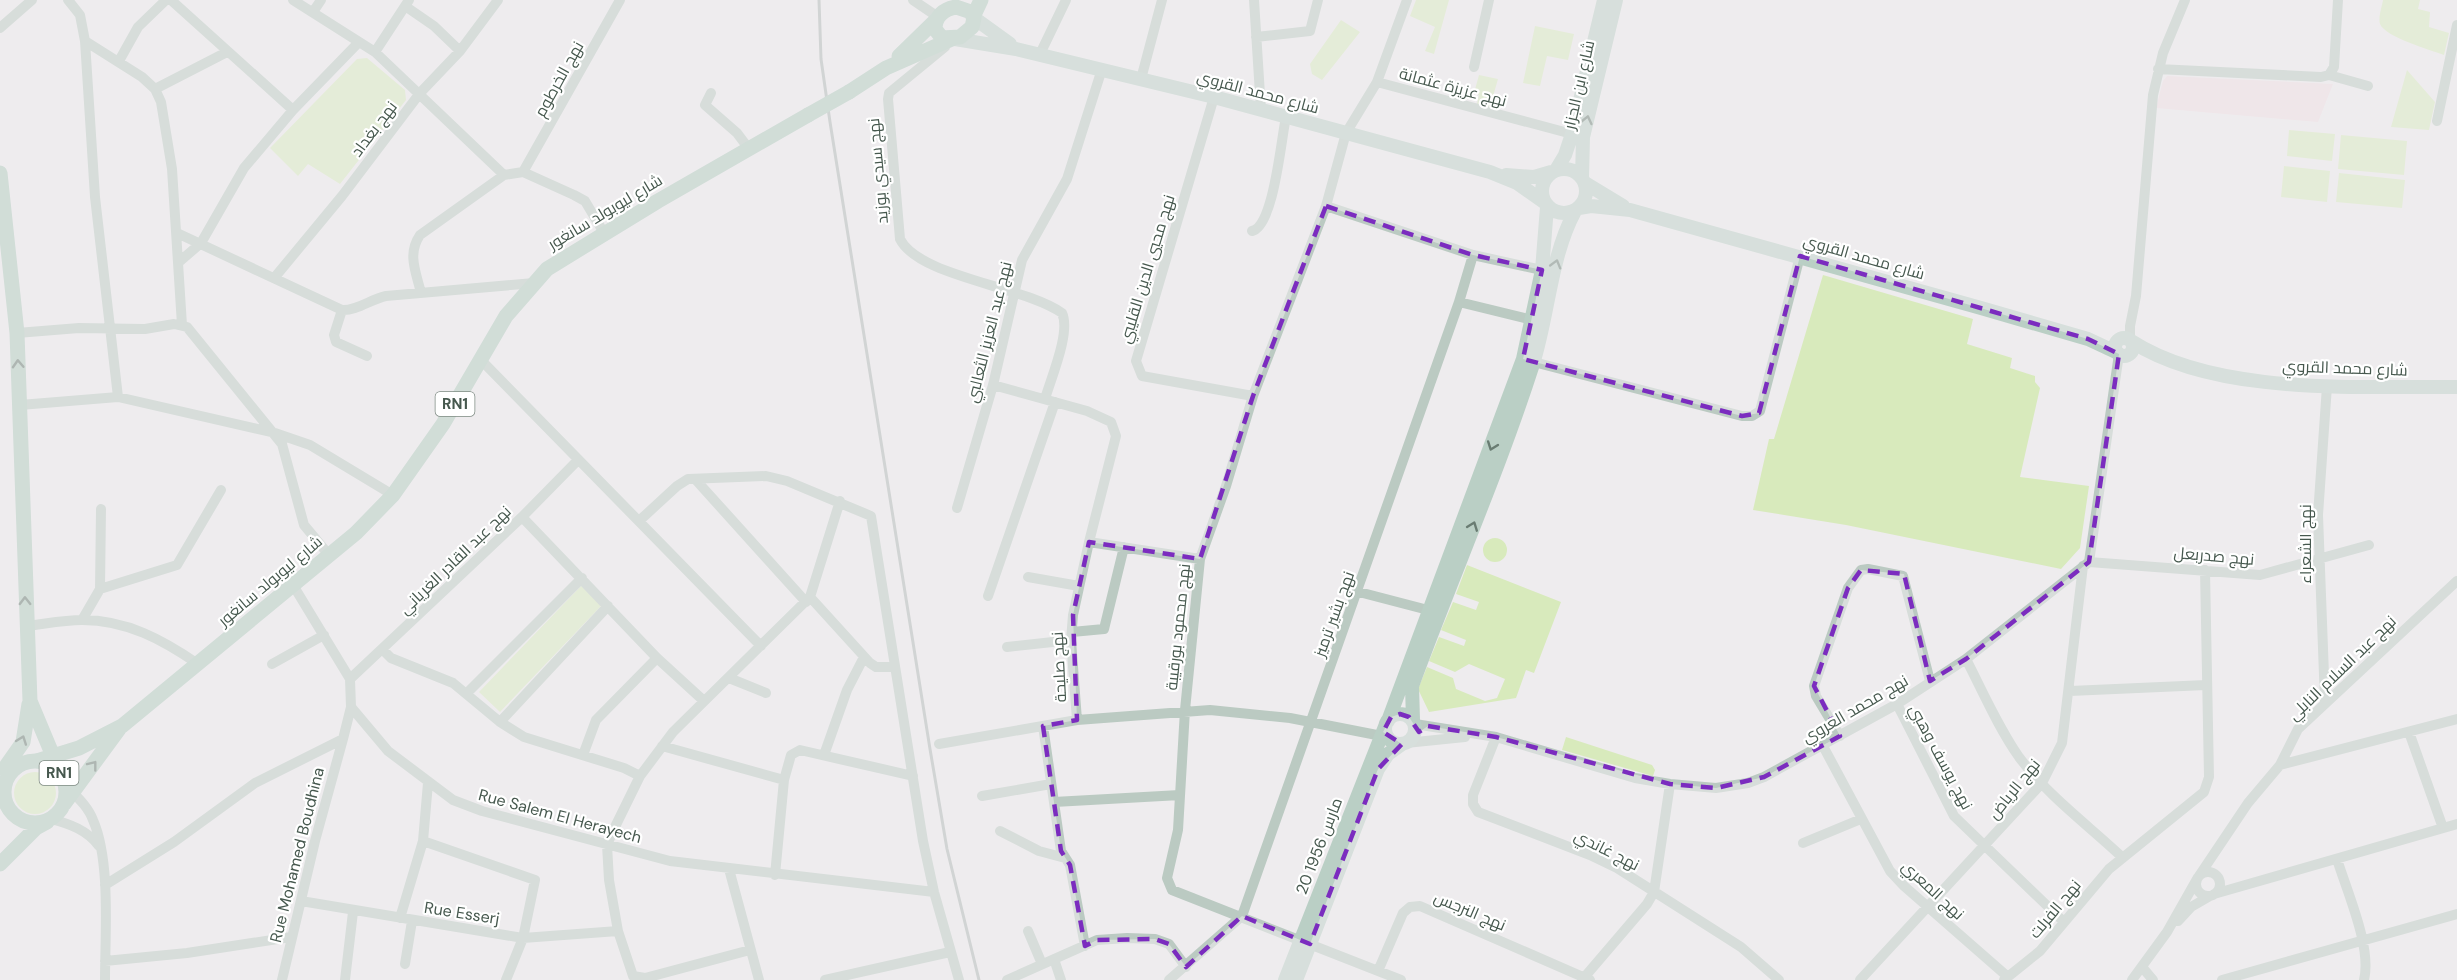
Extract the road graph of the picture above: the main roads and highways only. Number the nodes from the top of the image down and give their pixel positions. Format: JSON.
{"nodes":[{"id":1,"x":981,"y":0,"type":"edge"},
{"id":2,"x":1605,"y":1,"type":"edge"},
{"id":3,"x":944,"y":11,"type":"edge"},
{"id":4,"x":974,"y":17,"type":"junction"},
{"id":5,"x":954,"y":39,"type":"junction"},
{"id":6,"x":1016,"y":49,"type":"junction"},
{"id":7,"x":886,"y":68,"type":"junction"},
{"id":8,"x":1554,"y":171,"type":"junction"},
{"id":9,"x":1490,"y":172,"type":"junction"},
{"id":10,"x":0,"y":173,"type":"edge"},
{"id":11,"x":1583,"y":181,"type":"junction"},
{"id":12,"x":1546,"y":205,"type":"junction"},
{"id":13,"x":1577,"y":209,"type":"junction"},
{"id":14,"x":1630,"y":210,"type":"junction"},
{"id":15,"x":1528,"y":361,"type":"junction"},
{"id":16,"x":2457,"y":387,"type":"edge"},
{"id":17,"x":30,"y":701,"type":"junction"},
{"id":18,"x":1414,"y":722,"type":"junction"},
{"id":19,"x":122,"y":726,"type":"junction"},
{"id":20,"x":1386,"y":729,"type":"junction"},
{"id":21,"x":1404,"y":744,"type":"junction"},
{"id":22,"x":52,"y":756,"type":"junction"},
{"id":23,"x":37,"y":761,"type":"junction"},
{"id":24,"x":0,"y":772,"type":"edge"},
{"id":25,"x":66,"y":789,"type":"junction"},
{"id":26,"x":2,"y":794,"type":"edge"},
{"id":27,"x":0,"y":810,"type":"edge"},
{"id":28,"x":16,"y":818,"type":"junction"},
{"id":29,"x":50,"y":820,"type":"junction"},
{"id":30,"x":0,"y":864,"type":"edge"},
{"id":31,"x":1305,"y":942,"type":"junction"},
{"id":32,"x":1285,"y":980,"type":"edge"},
{"id":33,"x":1296,"y":980,"type":"edge"}],
"edges":[{"from":1,"to":4,"type":"main road","name":"شارع ليوبولد سانغور","number":"RN1"},
{"from":2,"to":8,"type":"main road","name":"شارع ابن الجزار"},
{"from":11,"to":2,"type":"main road","name":"شارع ابن الجزار","one_way":true},
{"from":3,"to":4,"type":"main road"},
{"from":3,"to":5,"type":"main road"},
{"from":3,"to":7,"type":"main road","name":"شارع ليوبولد سانغور","number":"RN1"},
{"from":4,"to":5,"type":"main road","name":"شارع ليوبولد سانغور","number":"RN1"},
{"from":4,"to":6,"type":"main road","name":"شارع محمد القروي"},
{"from":5,"to":6,"type":"main road","name":"شارع محمد القروي"},
{"from":5,"to":7,"type":"main road","name":"شارع ليوبولد سانغور","number":"RN1"},
{"from":6,"to":9,"type":"main road","name":"شارع محمد القروي"},
{"from":7,"to":19,"type":"main road","name":"شارع ليوبولد سانغور","number":"RN1","bridge":true},
{"from":8,"to":9,"type":"main road","name":"شارع محمد القروي"},
{"from":8,"to":11,"type":"main road","name":"شارع محمد القروي"},
{"from":8,"to":12,"type":"main road"},
{"from":9,"to":12,"type":"main road","name":"شارع محمد القروي"},
{"from":17,"to":10,"type":"main road","one_way":true},
{"from":11,"to":13,"type":"main road"},
{"from":11,"to":14,"type":"main road","name":"شارع محمد القروي"},
{"from":12,"to":13,"type":"main road","name":"شارع محمد القروي"},
{"from":12,"to":15,"type":"main road"},
{"from":13,"to":14,"type":"main road","name":"شارع محمد القروي"},
{"from":15,"to":13,"type":"main road","one_way":true},
{"from":14,"to":16,"type":"main road","name":"شارع محمد القروي"},
{"from":18,"to":15,"type":"main road","one_way":true},
{"from":15,"to":20,"type":"main road","name":"20 مارس 1956","one_way":true},
{"from":17,"to":22,"type":"main road"},
{"from":24,"to":17,"type":"main road","one_way":true},
{"from":18,"to":20,"type":"main road"},
{"from":18,"to":21,"type":"main road"},
{"from":19,"to":22,"type":"main road","name":"شارع ليوبولد سانغور","number":"RN1"},
{"from":25,"to":19,"type":"main road","name":"شارع ليوبولد سانغور","number":"RN1","one_way":true},
{"from":20,"to":21,"type":"main road"},
{"from":20,"to":31,"type":"main road","name":"20 مارس 1956"},
{"from":21,"to":31,"type":"main road","name":"20 مارس 1956"},
{"from":22,"to":23,"type":"main road","name":"شارع ليوبولد سانغور","number":"RN1"},
{"from":22,"to":25,"type":"main road"},
{"from":23,"to":25,"type":"main road","number":"RN1"},
{"from":23,"to":26,"type":"main road","number":"RN1"},
{"from":25,"to":29,"type":"main road","number":"RN1"},
{"from":26,"to":28,"type":"main road","number":"RN1"},
{"from":27,"to":28,"type":"main road"},
{"from":28,"to":29,"type":"main road"},
{"from":29,"to":30,"type":"main road","number":"RN1"},
{"from":31,"to":32,"type":"main road","name":"20 مارس 1956"},
{"from":31,"to":33,"type":"main road","name":"20 مارس 1956"}]}
